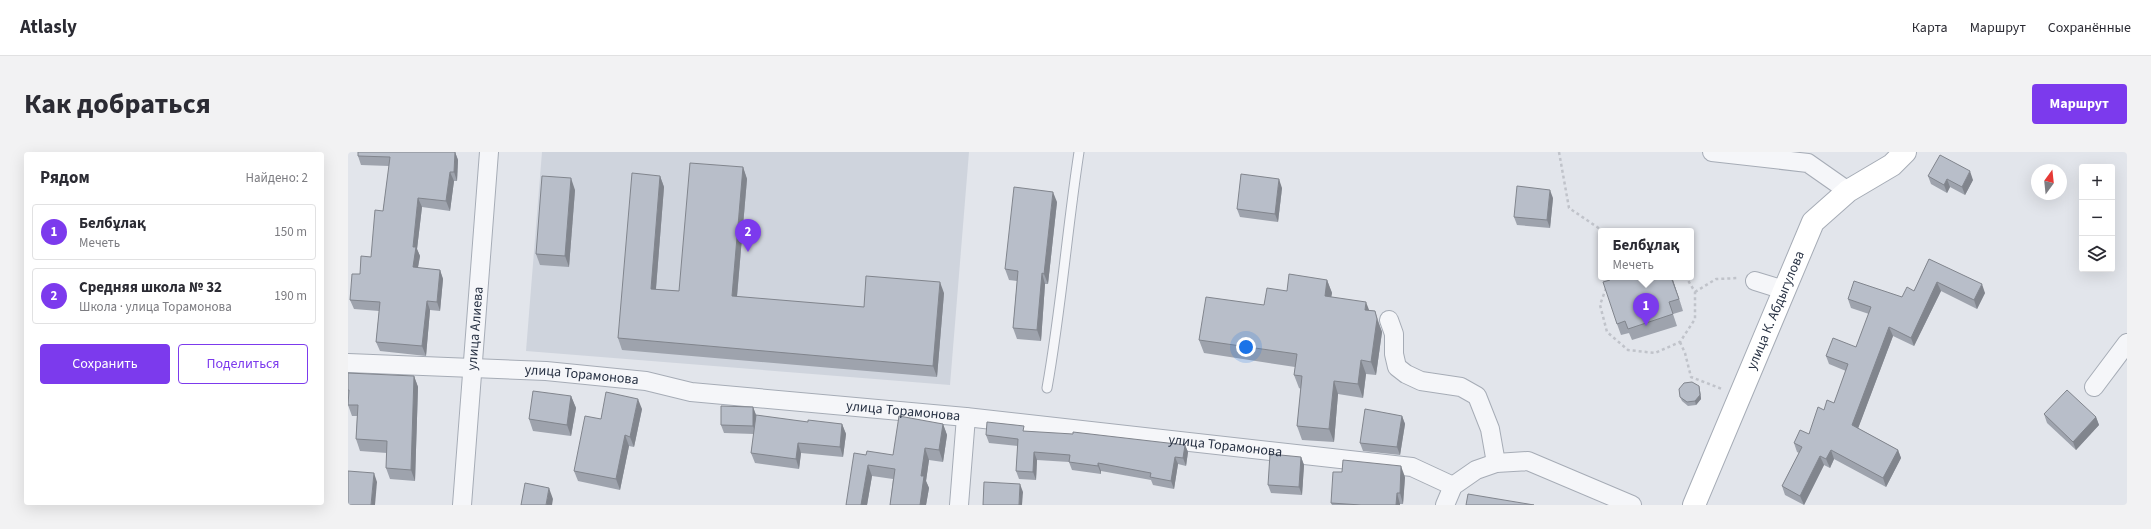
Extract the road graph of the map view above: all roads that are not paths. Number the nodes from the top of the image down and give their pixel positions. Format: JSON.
{"nodes":[{"id":1,"x":489,"y":152,"type":"edge"},
{"id":2,"x":1079,"y":152,"type":"edge"},
{"id":3,"x":1712,"y":152,"type":"edge"},
{"id":4,"x":1905,"y":152,"type":"edge"},
{"id":5,"x":1848,"y":191,"type":"junction"},
{"id":6,"x":1755,"y":281,"type":"road end"},
{"id":7,"x":1784,"y":290,"type":"junction"},
{"id":8,"x":1389,"y":320,"type":"dead end"},
{"id":9,"x":2127,"y":343,"type":"edge"},
{"id":10,"x":348,"y":363,"type":"edge"},
{"id":11,"x":473,"y":368,"type":"junction"},
{"id":12,"x":2094,"y":387,"type":"dead end"},
{"id":13,"x":1047,"y":388,"type":"dead end"},
{"id":14,"x":966,"y":417,"type":"junction"},
{"id":15,"x":1496,"y":463,"type":"junction"},
{"id":16,"x":1453,"y":486,"type":"junction"},
{"id":17,"x":462,"y":505,"type":"edge"},
{"id":18,"x":959,"y":505,"type":"edge"},
{"id":19,"x":1446,"y":505,"type":"edge"},
{"id":20,"x":1632,"y":505,"type":"edge"},
{"id":21,"x":1694,"y":505,"type":"edge"}],
"edges":[{"from":1,"to":11,"type":"street","name":"улица Алиева"},
{"from":2,"to":13,"type":"lane"},
{"from":3,"to":5,"type":"street"},
{"from":4,"to":5,"type":"street","name":"улица К. Абдыгулова"},
{"from":5,"to":7,"type":"street","name":"улица К. Абдыгулова"},
{"from":6,"to":7,"type":"street"},
{"from":7,"to":21,"type":"street","name":"улица К. Абдыгулова"},
{"from":8,"to":15,"type":"street"},
{"from":9,"to":12,"type":"street"},
{"from":10,"to":11,"type":"street","name":"улица Торамонова"},
{"from":11,"to":14,"type":"street","name":"улица Торамонова"},
{"from":11,"to":17,"type":"street","name":"улица Алиева"},
{"from":14,"to":16,"type":"street","name":"улица Торамонова"},
{"from":14,"to":18,"type":"street"},
{"from":15,"to":16,"type":"street"},
{"from":15,"to":20,"type":"street"},
{"from":16,"to":19,"type":"street"}]}
